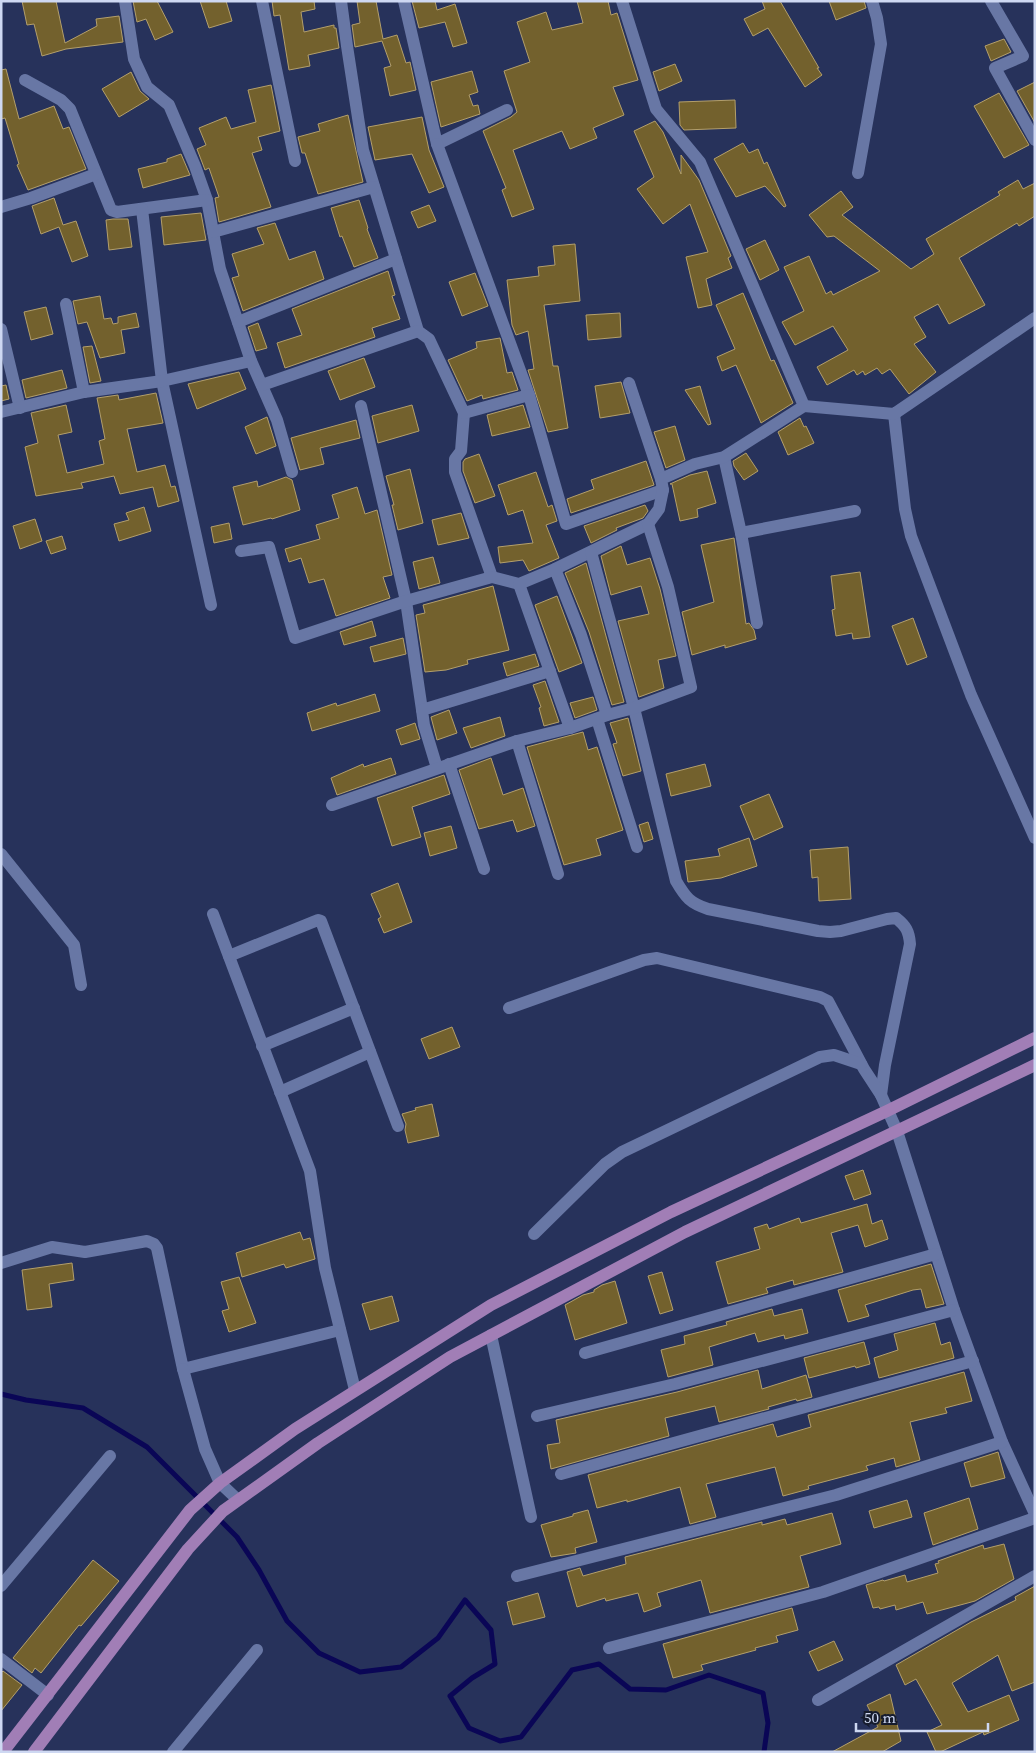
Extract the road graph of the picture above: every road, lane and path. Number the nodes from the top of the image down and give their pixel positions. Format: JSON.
{"nodes":[{"id":1,"x":125,"y":1,"type":"edge"},
{"id":2,"x":262,"y":1,"type":"edge"},
{"id":3,"x":341,"y":1,"type":"edge"},
{"id":4,"x":404,"y":1,"type":"edge"},
{"id":5,"x":622,"y":1,"type":"edge"},
{"id":6,"x":872,"y":1,"type":"edge"},
{"id":7,"x":991,"y":1,"type":"edge"},
{"id":8,"x":24,"y":80,"type":"dead end"},
{"id":9,"x":507,"y":110,"type":"dead end"},
{"id":10,"x":1035,"y":140,"type":"edge"},
{"id":11,"x":437,"y":144,"type":"junction"},
{"id":12,"x":295,"y":161,"type":"dead end"},
{"id":13,"x":858,"y":173,"type":"dead end"},
{"id":14,"x":96,"y":174,"type":"junction"},
{"id":15,"x":374,"y":187,"type":"junction"},
{"id":16,"x":207,"y":200,"type":"junction"},
{"id":17,"x":1,"y":207,"type":"edge"},
{"id":18,"x":142,"y":209,"type":"junction"},
{"id":19,"x":213,"y":232,"type":"junction"},
{"id":20,"x":396,"y":260,"type":"junction"},
{"id":21,"x":66,"y":304,"type":"dead end"},
{"id":22,"x":1035,"y":318,"type":"edge"},
{"id":23,"x":238,"y":322,"type":"junction"},
{"id":24,"x":1,"y":329,"type":"edge"},
{"id":25,"x":418,"y":331,"type":"junction"},
{"id":26,"x":251,"y":361,"type":"junction"},
{"id":27,"x":162,"y":381,"type":"junction"},
{"id":28,"x":629,"y":383,"type":"dead end"},
{"id":29,"x":262,"y":385,"type":"junction"},
{"id":30,"x":84,"y":392,"type":"junction"},
{"id":31,"x":529,"y":395,"type":"junction"},
{"id":32,"x":361,"y":406,"type":"dead end"},
{"id":33,"x":804,"y":406,"type":"junction"},
{"id":34,"x":20,"y":408,"type":"junction"},
{"id":35,"x":1,"y":412,"type":"edge"},
{"id":36,"x":464,"y":413,"type":"junction"},
{"id":37,"x":894,"y":414,"type":"junction"},
{"id":38,"x":724,"y":457,"type":"junction"},
{"id":39,"x":292,"y":472,"type":"dead end"},
{"id":40,"x":662,"y":485,"type":"junction"},
{"id":41,"x":855,"y":511,"type":"dead end"},
{"id":42,"x":648,"y":524,"type":"junction"},
{"id":43,"x":742,"y":533,"type":"junction"},
{"id":44,"x":241,"y":551,"type":"dead end"},
{"id":45,"x":591,"y":552,"type":"junction"},
{"id":46,"x":555,"y":569,"type":"junction"},
{"id":47,"x":492,"y":577,"type":"junction"},
{"id":48,"x":519,"y":584,"type":"junction"},
{"id":49,"x":406,"y":601,"type":"junction"},
{"id":50,"x":211,"y":604,"type":"dead end"},
{"id":51,"x":757,"y":623,"type":"dead end"},
{"id":52,"x":550,"y":671,"type":"junction"},
{"id":53,"x":634,"y":708,"type":"junction"},
{"id":54,"x":422,"y":710,"type":"junction"},
{"id":55,"x":602,"y":717,"type":"junction"},
{"id":56,"x":570,"y":728,"type":"junction"},
{"id":57,"x":517,"y":741,"type":"junction"},
{"id":58,"x":443,"y":766,"type":"junction"},
{"id":59,"x":332,"y":805,"type":"dead end"},
{"id":60,"x":1035,"y":838,"type":"edge"},
{"id":61,"x":636,"y":847,"type":"dead end"},
{"id":62,"x":1,"y":854,"type":"edge"},
{"id":63,"x":484,"y":869,"type":"dead end"},
{"id":64,"x":558,"y":874,"type":"dead end"},
{"id":65,"x":213,"y":914,"type":"dead end"},
{"id":66,"x":229,"y":956,"type":"junction"},
{"id":67,"x":81,"y":986,"type":"dead end"},
{"id":68,"x":354,"y":1008,"type":"junction"},
{"id":69,"x":509,"y":1008,"type":"dead end"},
{"id":70,"x":1035,"y":1038,"type":"edge"},
{"id":71,"x":262,"y":1046,"type":"junction"},
{"id":72,"x":370,"y":1052,"type":"junction"},
{"id":73,"x":862,"y":1064,"type":"junction"},
{"id":74,"x":1035,"y":1065,"type":"edge"},
{"id":75,"x":280,"y":1092,"type":"junction"},
{"id":76,"x":881,"y":1095,"type":"junction"},
{"id":77,"x":887,"y":1110,"type":"junction"},
{"id":78,"x":398,"y":1126,"type":"dead end"},
{"id":79,"x":897,"y":1131,"type":"junction"},
{"id":80,"x":534,"y":1234,"type":"dead end"},
{"id":81,"x":936,"y":1254,"type":"junction"},
{"id":82,"x":1,"y":1263,"type":"edge"},
{"id":83,"x":954,"y":1310,"type":"junction"},
{"id":84,"x":340,"y":1330,"type":"junction"},
{"id":85,"x":491,"y":1335,"type":"junction"},
{"id":86,"x":585,"y":1353,"type":"dead end"},
{"id":87,"x":973,"y":1362,"type":"junction"},
{"id":88,"x":183,"y":1369,"type":"junction"},
{"id":89,"x":356,"y":1390,"type":"junction"},
{"id":90,"x":537,"y":1416,"type":"dead end"},
{"id":91,"x":1002,"y":1442,"type":"junction"},
{"id":92,"x":110,"y":1456,"type":"dead end"},
{"id":93,"x":561,"y":1474,"type":"dead end"},
{"id":94,"x":220,"y":1483,"type":"junction"},
{"id":95,"x":237,"y":1499,"type":"junction"},
{"id":96,"x":1035,"y":1514,"type":"edge"},
{"id":97,"x":531,"y":1517,"type":"dead end"},
{"id":98,"x":1035,"y":1518,"type":"edge"},
{"id":99,"x":517,"y":1576,"type":"dead end"},
{"id":100,"x":1035,"y":1576,"type":"edge"},
{"id":101,"x":1,"y":1586,"type":"edge"},
{"id":102,"x":609,"y":1648,"type":"dead end"},
{"id":103,"x":257,"y":1650,"type":"dead end"},
{"id":104,"x":1,"y":1659,"type":"edge"},
{"id":105,"x":48,"y":1695,"type":"junction"},
{"id":106,"x":818,"y":1700,"type":"dead end"},
{"id":107,"x":174,"y":1751,"type":"edge"},
{"id":108,"x":3,"y":1752,"type":"edge"},
{"id":109,"x":34,"y":1752,"type":"edge"}],
"edges":[{"from":1,"to":16,"type":"street"},
{"from":2,"to":12,"type":"street"},
{"from":3,"to":15,"type":"street"},
{"from":4,"to":11,"type":"street"},
{"from":5,"to":33,"type":"street"},
{"from":6,"to":13,"type":"street"},
{"from":7,"to":10,"type":"street"},
{"from":8,"to":14,"type":"street"},
{"from":9,"to":11,"type":"street"},
{"from":11,"to":31,"type":"street"},
{"from":14,"to":17,"type":"street"},
{"from":14,"to":18,"type":"street"},
{"from":15,"to":19,"type":"street"},
{"from":15,"to":20,"type":"street"},
{"from":16,"to":18,"type":"street"},
{"from":16,"to":19,"type":"street"},
{"from":18,"to":27,"type":"street"},
{"from":19,"to":23,"type":"street"},
{"from":20,"to":23,"type":"street"},
{"from":20,"to":25,"type":"street"},
{"from":21,"to":30,"type":"street"},
{"from":22,"to":37,"type":"street"},
{"from":23,"to":26,"type":"street"},
{"from":24,"to":34,"type":"street"},
{"from":25,"to":29,"type":"street"},
{"from":25,"to":36,"type":"street"},
{"from":26,"to":27,"type":"street"},
{"from":26,"to":29,"type":"street"},
{"from":27,"to":30,"type":"street"},
{"from":27,"to":50,"type":"street"},
{"from":28,"to":40,"type":"street"},
{"from":29,"to":39,"type":"street"},
{"from":30,"to":34,"type":"street"},
{"from":31,"to":36,"type":"street"},
{"from":31,"to":40,"type":"street"},
{"from":32,"to":49,"type":"street"},
{"from":33,"to":37,"type":"street"},
{"from":33,"to":38,"type":"street"},
{"from":34,"to":35,"type":"street"},
{"from":36,"to":47,"type":"street"},
{"from":37,"to":60,"type":"street"},
{"from":38,"to":40,"type":"street"},
{"from":38,"to":43,"type":"street"},
{"from":40,"to":42,"type":"street"},
{"from":41,"to":43,"type":"street"},
{"from":42,"to":45,"type":"street"},
{"from":42,"to":53,"type":"street"},
{"from":43,"to":51,"type":"street"},
{"from":44,"to":49,"type":"street"},
{"from":45,"to":46,"type":"street"},
{"from":45,"to":53,"type":"street"},
{"from":46,"to":48,"type":"street"},
{"from":46,"to":55,"type":"street"},
{"from":47,"to":48,"type":"street"},
{"from":47,"to":49,"type":"street"},
{"from":48,"to":52,"type":"street"},
{"from":49,"to":54,"type":"street"},
{"from":52,"to":54,"type":"street"},
{"from":52,"to":56,"type":"street"},
{"from":53,"to":55,"type":"street"},
{"from":53,"to":76,"type":"street"},
{"from":54,"to":58,"type":"street"},
{"from":55,"to":56,"type":"street"},
{"from":55,"to":61,"type":"street"},
{"from":56,"to":57,"type":"street"},
{"from":57,"to":58,"type":"street"},
{"from":57,"to":64,"type":"street"},
{"from":58,"to":59,"type":"street"},
{"from":58,"to":63,"type":"street"},
{"from":62,"to":67,"type":"street"},
{"from":65,"to":66,"type":"street"},
{"from":66,"to":68,"type":"street"},
{"from":66,"to":71,"type":"street"},
{"from":68,"to":71,"type":"street"},
{"from":68,"to":72,"type":"street"},
{"from":69,"to":73,"type":"street"},
{"from":70,"to":77,"type":"main road"},
{"from":71,"to":75,"type":"street"},
{"from":72,"to":75,"type":"street"},
{"from":72,"to":78,"type":"street"},
{"from":73,"to":76,"type":"street"},
{"from":73,"to":80,"type":"street"},
{"from":74,"to":79,"type":"main road"},
{"from":75,"to":84,"type":"street"},
{"from":76,"to":77,"type":"street"},
{"from":77,"to":79,"type":"street"},
{"from":77,"to":89,"type":"main road"},
{"from":79,"to":81,"type":"street"},
{"from":79,"to":85,"type":"main road"},
{"from":81,"to":83,"type":"street"},
{"from":81,"to":86,"type":"street"},
{"from":82,"to":88,"type":"street"},
{"from":83,"to":87,"type":"street"},
{"from":83,"to":90,"type":"street"},
{"from":84,"to":88,"type":"street"},
{"from":84,"to":89,"type":"street"},
{"from":85,"to":95,"type":"main road"},
{"from":85,"to":97,"type":"street"},
{"from":87,"to":91,"type":"street"},
{"from":87,"to":93,"type":"street"},
{"from":88,"to":94,"type":"street"},
{"from":89,"to":94,"type":"main road"},
{"from":91,"to":96,"type":"street"},
{"from":91,"to":99,"type":"street"},
{"from":92,"to":101,"type":"street"},
{"from":94,"to":95,"type":"street"},
{"from":94,"to":105,"type":"main road"},
{"from":95,"to":109,"type":"main road"},
{"from":98,"to":102,"type":"street"},
{"from":100,"to":106,"type":"street"},
{"from":103,"to":107,"type":"street"},
{"from":104,"to":105,"type":"street"},
{"from":105,"to":108,"type":"main road"}]}
